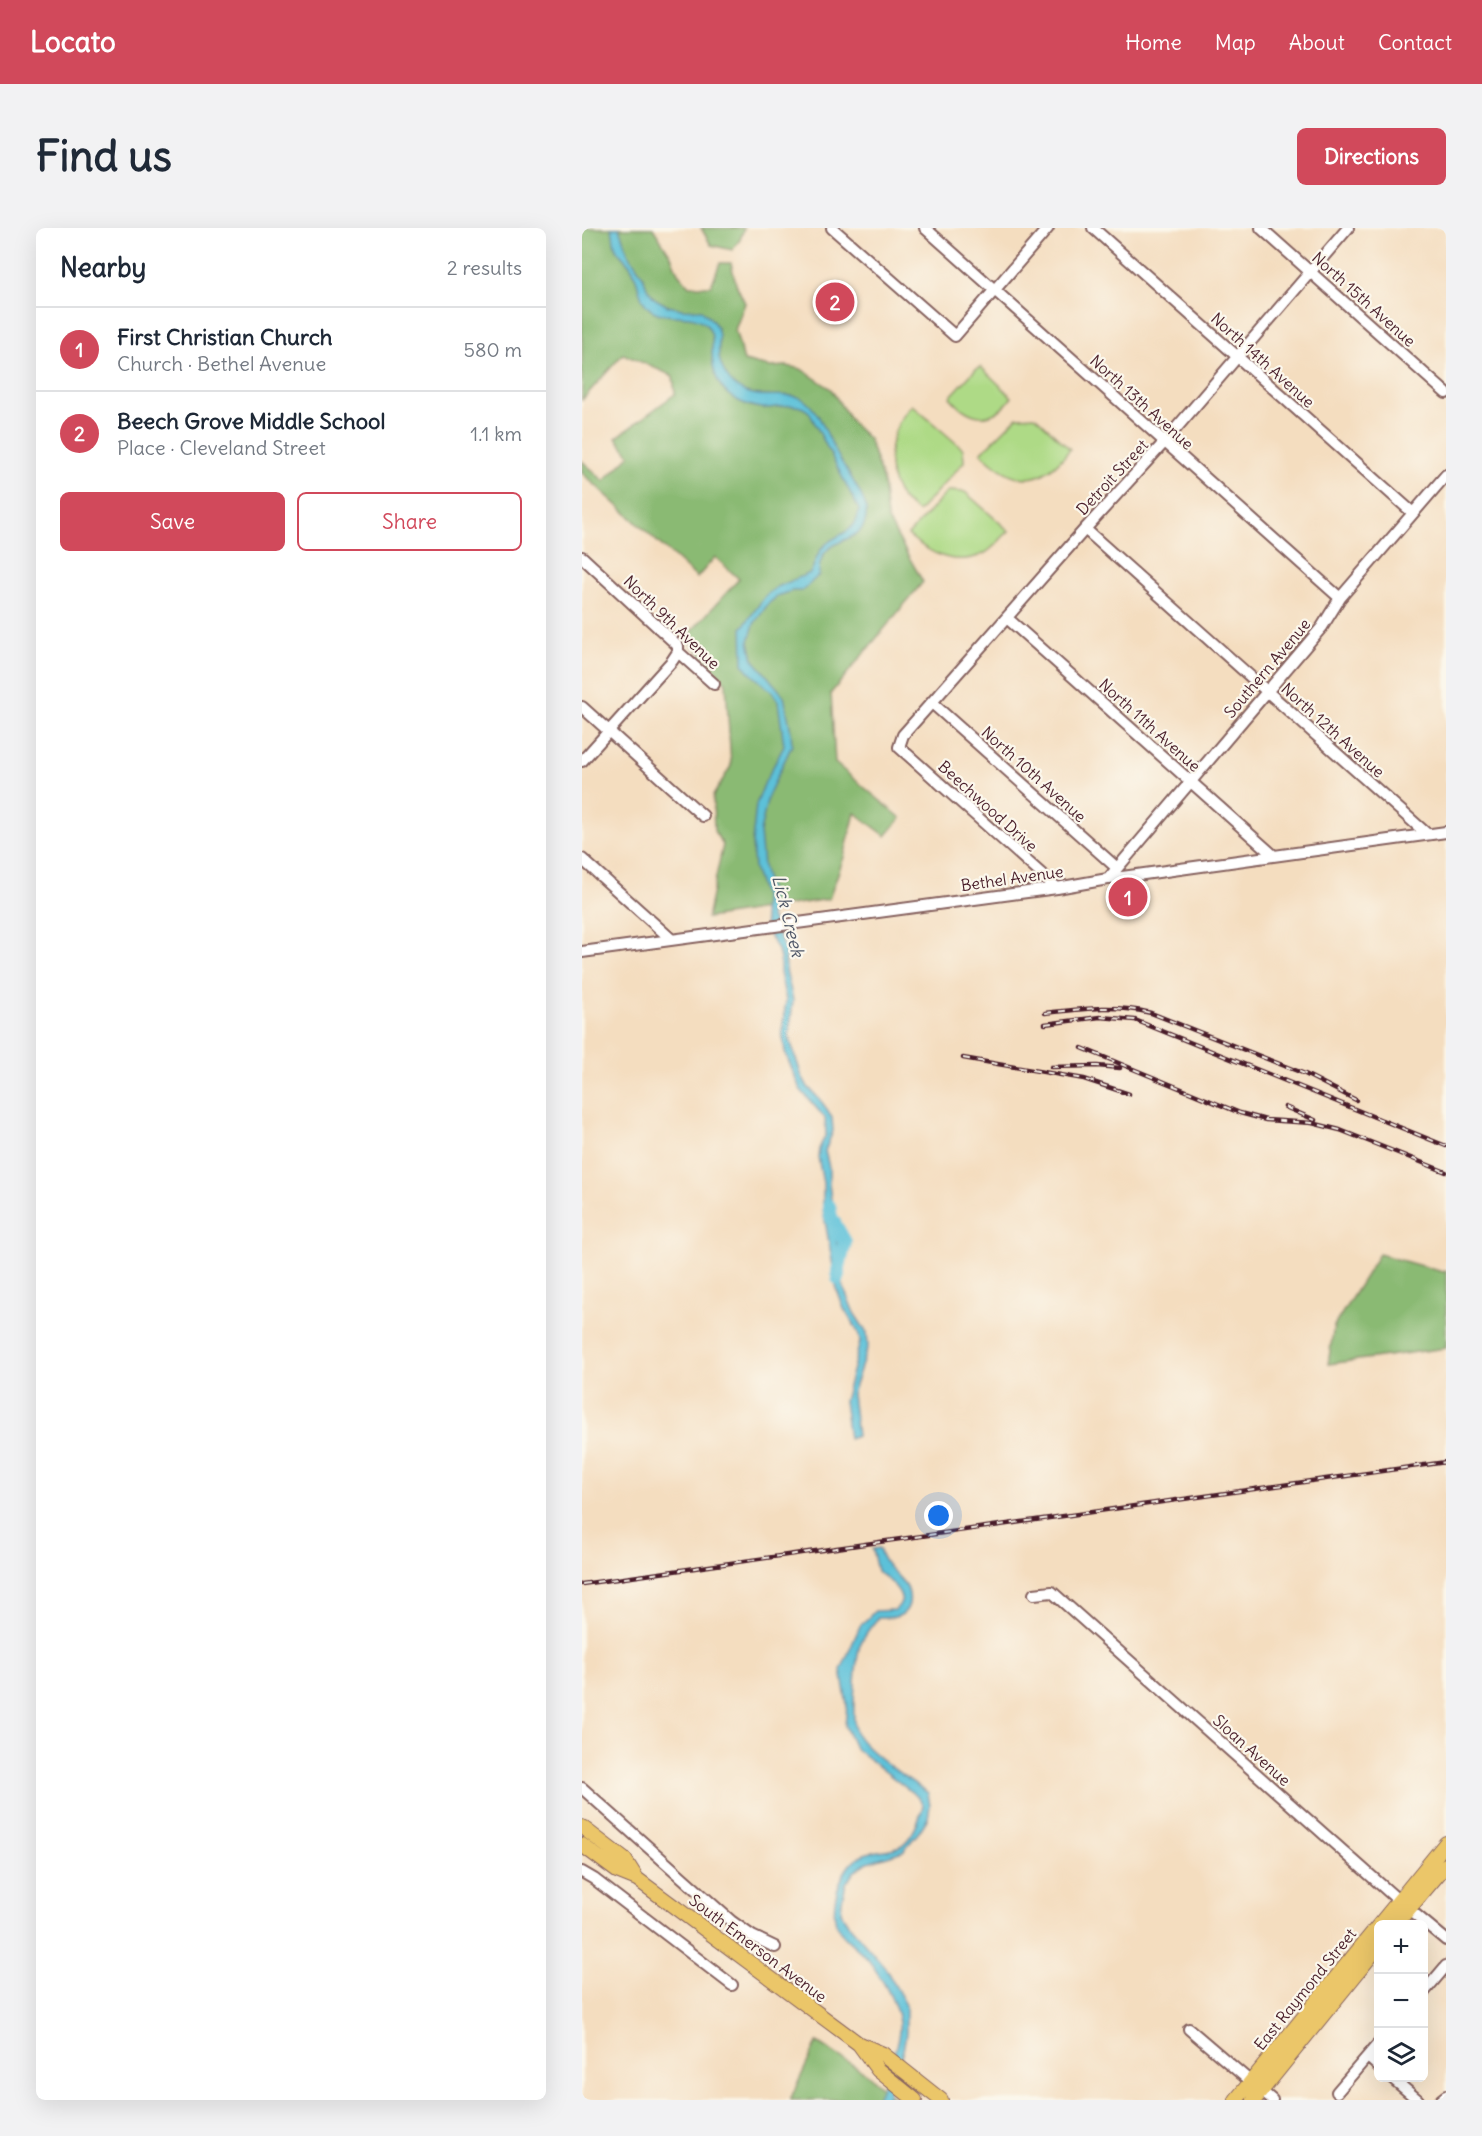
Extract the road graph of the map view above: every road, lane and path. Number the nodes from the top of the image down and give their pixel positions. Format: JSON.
{"nodes":[{"id":1,"x":832,"y":228,"type":"edge"},
{"id":2,"x":925,"y":228,"type":"edge"},
{"id":3,"x":1048,"y":228,"type":"edge"},
{"id":4,"x":1093,"y":228,"type":"edge"},
{"id":5,"x":1261,"y":228,"type":"edge"},
{"id":6,"x":1348,"y":228,"type":"edge"},
{"id":7,"x":1311,"y":272,"type":"junction"},
{"id":8,"x":994,"y":290,"type":"junction"},
{"id":9,"x":1238,"y":357,"type":"junction"},
{"id":10,"x":1446,"y":393,"type":"edge"},
{"id":11,"x":1165,"y":442,"type":"junction"},
{"id":12,"x":1446,"y":475,"type":"edge"},
{"id":13,"x":1413,"y":513,"type":"junction"},
{"id":14,"x":1085,"y":529,"type":"junction"},
{"id":15,"x":582,"y":557,"type":"edge"},
{"id":16,"x":1340,"y":598,"type":"junction"},
{"id":17,"x":1007,"y":618,"type":"junction"},
{"id":18,"x":678,"y":652,"type":"junction"},
{"id":19,"x":714,"y":684,"type":"dead end"},
{"id":20,"x":1267,"y":692,"type":"junction"},
{"id":21,"x":932,"y":703,"type":"junction"},
{"id":22,"x":582,"y":707,"type":"edge"},
{"id":23,"x":608,"y":730,"type":"junction"},
{"id":24,"x":899,"y":747,"type":"joint"},
{"id":25,"x":582,"y":761,"type":"edge"},
{"id":26,"x":1191,"y":781,"type":"junction"},
{"id":27,"x":703,"y":816,"type":"dead end"},
{"id":28,"x":1446,"y":832,"type":"edge"},
{"id":29,"x":1427,"y":834,"type":"junction"},
{"id":30,"x":1273,"y":855,"type":"junction"},
{"id":31,"x":582,"y":859,"type":"edge"},
{"id":32,"x":1117,"y":868,"type":"junction"},
{"id":33,"x":1108,"y":879,"type":"junction"},
{"id":34,"x":1057,"y":888,"type":"junction"},
{"id":35,"x":671,"y":939,"type":"junction"},
{"id":36,"x":582,"y":952,"type":"edge"},
{"id":37,"x":1034,"y":1594,"type":"dead end"},
{"id":38,"x":582,"y":1788,"type":"edge"},
{"id":39,"x":582,"y":1827,"type":"edge"},
{"id":40,"x":1446,"y":1844,"type":"edge"},
{"id":41,"x":582,"y":1845,"type":"edge"},
{"id":42,"x":1446,"y":1865,"type":"edge"},
{"id":43,"x":582,"y":1872,"type":"edge"},
{"id":44,"x":637,"y":1879,"type":"junction"},
{"id":45,"x":1403,"y":1904,"type":"junction"},
{"id":46,"x":1397,"y":1920,"type":"edge"},
{"id":47,"x":1446,"y":1940,"type":"edge"},
{"id":48,"x":775,"y":1947,"type":"dead end"},
{"id":49,"x":1374,"y":1952,"type":"edge"},
{"id":50,"x":1446,"y":1966,"type":"edge"},
{"id":51,"x":732,"y":1985,"type":"dead end"},
{"id":52,"x":1428,"y":1987,"type":"edge"},
{"id":53,"x":1190,"y":2029,"type":"dead end"},
{"id":54,"x":859,"y":2044,"type":"junction"},
{"id":55,"x":1374,"y":2049,"type":"edge"},
{"id":56,"x":1368,"y":2056,"type":"junction"},
{"id":57,"x":1374,"y":2062,"type":"edge"},
{"id":58,"x":1397,"y":2082,"type":"edge"},
{"id":59,"x":1337,"y":2092,"type":"dead end"},
{"id":60,"x":1260,"y":2093,"type":"edge"},
{"id":61,"x":1446,"y":2096,"type":"edge"},
{"id":62,"x":915,"y":2100,"type":"edge"},
{"id":63,"x":941,"y":2100,"type":"edge"},
{"id":64,"x":1236,"y":2100,"type":"edge"},
{"id":65,"x":1418,"y":2100,"type":"edge"},
{"id":66,"x":1441,"y":2100,"type":"edge"}],
"edges":[{"from":1,"to":8,"type":"street"},
{"from":2,"to":8,"type":"street","name":"North 13th Avenue"},
{"from":3,"to":8,"type":"street"},
{"from":4,"to":9,"type":"street","name":"North 14th Avenue"},
{"from":5,"to":7,"type":"street","name":"North 15th Avenue"},
{"from":6,"to":7,"type":"street","name":"Detroit Street"},
{"from":7,"to":9,"type":"street","name":"Detroit Street"},
{"from":7,"to":10,"type":"street","name":"North 15th Avenue"},
{"from":8,"to":11,"type":"street","name":"North 13th Avenue"},
{"from":9,"to":11,"type":"street","name":"Detroit Street"},
{"from":9,"to":13,"type":"street","name":"North 14th Avenue"},
{"from":11,"to":14,"type":"street","name":"Detroit Street"},
{"from":11,"to":16,"type":"street","name":"North 13th Avenue"},
{"from":12,"to":13,"type":"street","name":"Southern Avenue"},
{"from":13,"to":16,"type":"street","name":"Southern Avenue"},
{"from":14,"to":17,"type":"street","name":"Detroit Street"},
{"from":14,"to":20,"type":"street","name":"North 12th Avenue"},
{"from":15,"to":18,"type":"street","name":"North 9th Avenue"},
{"from":16,"to":20,"type":"street","name":"Southern Avenue"},
{"from":17,"to":21,"type":"street","name":"Detroit Street"},
{"from":17,"to":26,"type":"street","name":"North 11th Avenue"},
{"from":18,"to":19,"type":"street","name":"North 9th Avenue"},
{"from":18,"to":23,"type":"street"},
{"from":20,"to":26,"type":"street","name":"Southern Avenue"},
{"from":20,"to":29,"type":"street","name":"North 12th Avenue"},
{"from":21,"to":24,"type":"street","name":"Detroit Street"},
{"from":21,"to":32,"type":"street","name":"North 10th Avenue"},
{"from":22,"to":23,"type":"street"},
{"from":23,"to":25,"type":"street"},
{"from":23,"to":27,"type":"street"},
{"from":24,"to":34,"type":"street","name":"Beechwood Drive"},
{"from":26,"to":30,"type":"street","name":"North 11th Avenue"},
{"from":26,"to":32,"type":"street","name":"Southern Avenue"},
{"from":28,"to":29,"type":"street","name":"Bethel Avenue"},
{"from":29,"to":30,"type":"street","name":"Bethel Avenue"},
{"from":30,"to":33,"type":"street","name":"Bethel Avenue"},
{"from":31,"to":35,"type":"street"},
{"from":32,"to":33,"type":"street","name":"Southern Avenue"},
{"from":33,"to":34,"type":"street","name":"Bethel Avenue"},
{"from":34,"to":35,"type":"street","name":"Bethel Avenue"},
{"from":35,"to":36,"type":"street","name":"Bethel Avenue"},
{"from":37,"to":45,"type":"street","name":"Sloan Avenue"},
{"from":38,"to":48,"type":"street"},
{"from":39,"to":44,"type":"main road","name":"South Emerson Avenue"},
{"from":40,"to":45,"type":"main road","name":"East Raymond Street"},
{"from":41,"to":44,"type":"main road","name":"South Emerson Avenue"},
{"from":42,"to":45,"type":"main road","name":"East Raymond Street"},
{"from":43,"to":51,"type":"street"},
{"from":44,"to":54,"type":"main road","name":"South Emerson Avenue"},
{"from":45,"to":46,"type":"main road","name":"East Raymond Street"},
{"from":45,"to":47,"type":"street","name":"Sloan Avenue"},
{"from":45,"to":60,"type":"main road","name":"East Raymond Street"},
{"from":49,"to":60,"type":"main road","name":"East Raymond Street"},
{"from":50,"to":52,"type":"street"},
{"from":53,"to":60,"type":"street"},
{"from":54,"to":62,"type":"main road","name":"South Emerson Avenue"},
{"from":54,"to":63,"type":"main road","name":"South Emerson Avenue"},
{"from":55,"to":56,"type":"street"},
{"from":56,"to":57,"type":"street"},
{"from":56,"to":59,"type":"street"},
{"from":58,"to":65,"type":"street"},
{"from":60,"to":64,"type":"main road","name":"East Raymond Street"},
{"from":61,"to":66,"type":"street"}]}
